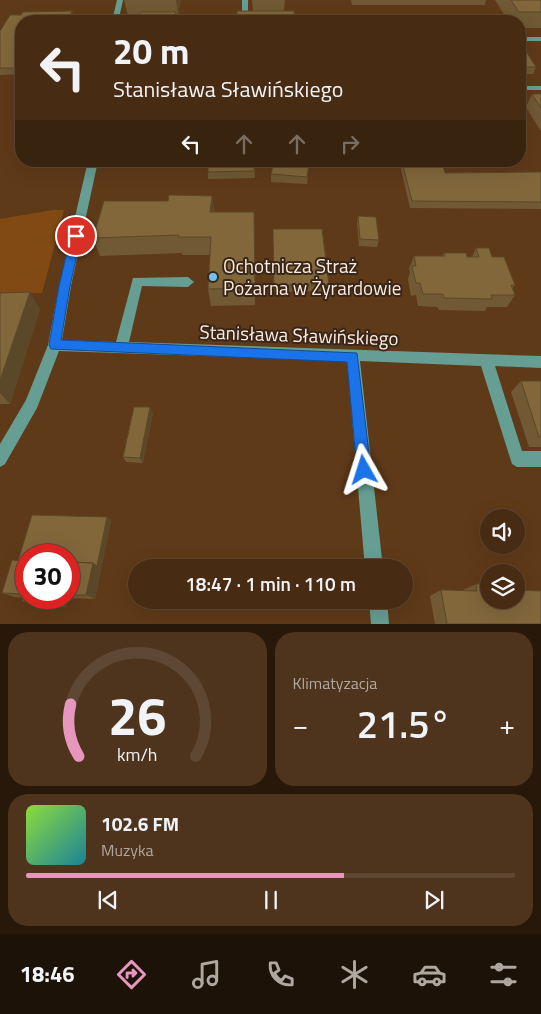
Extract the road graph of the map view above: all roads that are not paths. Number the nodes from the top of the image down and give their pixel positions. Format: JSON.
{"nodes":[{"id":1,"x":120,"y":0,"type":"edge"},
{"id":2,"x":245,"y":0,"type":"edge"},
{"id":3,"x":116,"y":15,"type":"edge"},
{"id":4,"x":245,"y":15,"type":"edge"},
{"id":5,"x":526,"y":39,"type":"edge"},
{"id":6,"x":541,"y":40,"type":"edge"},
{"id":7,"x":526,"y":88,"type":"edge"},
{"id":8,"x":541,"y":88,"type":"edge"},
{"id":9,"x":93,"y":167,"type":"edge"},
{"id":10,"x":188,"y":282,"type":"dead end"},
{"id":11,"x":55,"y":345,"type":"junction"},
{"id":12,"x":121,"y":348,"type":"junction"},
{"id":13,"x":353,"y":357,"type":"junction"},
{"id":14,"x":486,"y":360,"type":"junction"},
{"id":15,"x":541,"y":362,"type":"edge"},
{"id":16,"x":0,"y":458,"type":"edge"},
{"id":17,"x":541,"y":459,"type":"edge"},
{"id":18,"x":373,"y":559,"type":"edge"},
{"id":19,"x":379,"y":609,"type":"edge"},
{"id":20,"x":380,"y":624,"type":"edge"}],
"edges":[{"from":1,"to":3,"type":"street"},
{"from":2,"to":4,"type":"street"},
{"from":5,"to":6,"type":"street"},
{"from":7,"to":8,"type":"street"},
{"from":9,"to":11,"type":"street"},
{"from":10,"to":12,"type":"street"},
{"from":11,"to":12,"type":"street","name":"Stanisława Sławińskiego"},
{"from":11,"to":16,"type":"street"},
{"from":12,"to":13,"type":"street","name":"Stanisława Sławińskiego"},
{"from":13,"to":14,"type":"street","name":"Stanisława Sławińskiego"},
{"from":13,"to":18,"type":"street"},
{"from":14,"to":15,"type":"street","name":"Stanisława Sławińskiego"},
{"from":14,"to":17,"type":"street"},
{"from":19,"to":20,"type":"street"}]}
